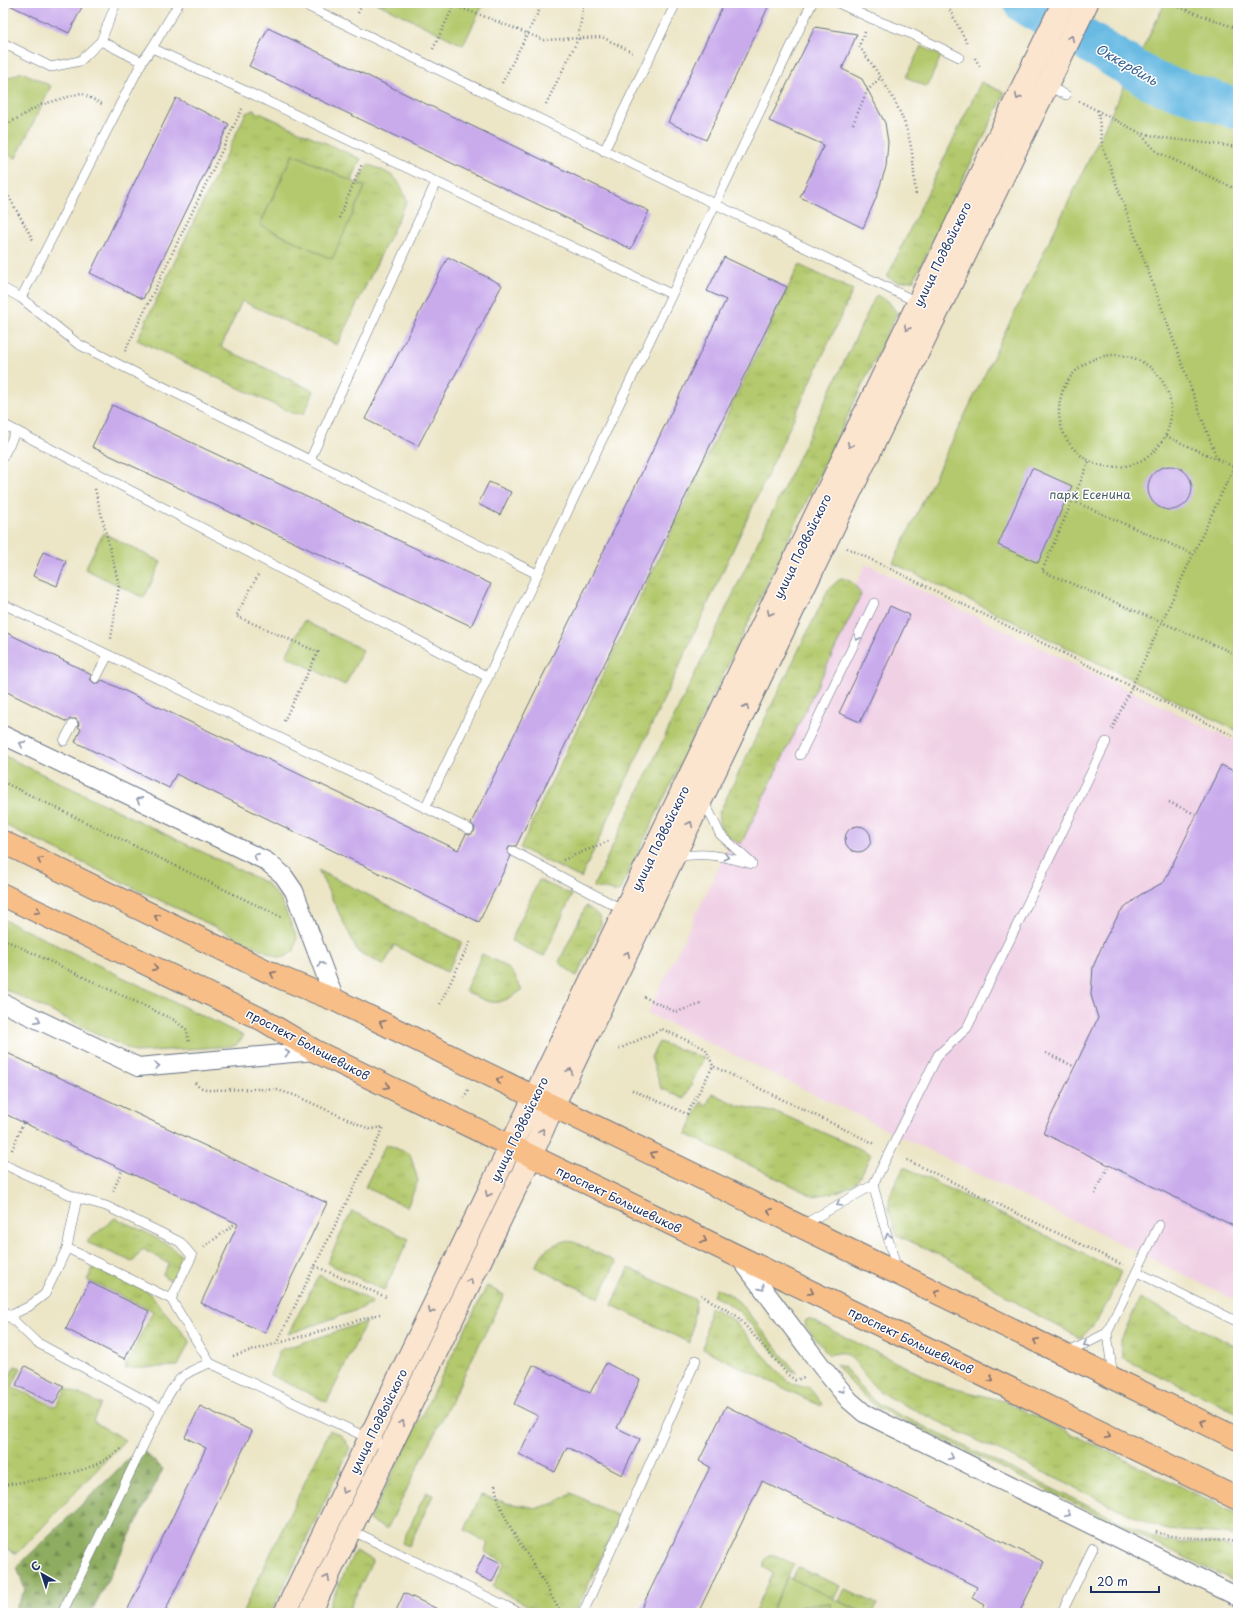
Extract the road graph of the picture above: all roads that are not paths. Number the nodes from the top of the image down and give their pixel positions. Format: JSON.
{"nodes":[{"id":1,"x":116,"y":3,"type":"edge"},
{"id":2,"x":179,"y":3,"type":"edge"},
{"id":3,"x":301,"y":3,"type":"edge"},
{"id":4,"x":676,"y":3,"type":"edge"},
{"id":5,"x":812,"y":3,"type":"edge"},
{"id":6,"x":838,"y":3,"type":"edge"},
{"id":7,"x":1063,"y":3,"type":"edge"},
{"id":8,"x":1087,"y":3,"type":"edge"},
{"id":9,"x":101,"y":41,"type":"junction"},
{"id":10,"x":3,"y":43,"type":"edge"},
{"id":11,"x":152,"y":48,"type":"junction"},
{"id":12,"x":959,"y":57,"type":"dead end"},
{"id":13,"x":142,"y":62,"type":"junction"},
{"id":14,"x":1041,"y":74,"type":"junction"},
{"id":15,"x":1066,"y":95,"type":"road end"},
{"id":16,"x":604,"y":151,"type":"junction"},
{"id":17,"x":436,"y":182,"type":"junction"},
{"id":18,"x":714,"y":205,"type":"junction"},
{"id":19,"x":3,"y":288,"type":"edge"},
{"id":20,"x":671,"y":294,"type":"junction"},
{"id":21,"x":21,"y":298,"type":"junction"},
{"id":22,"x":928,"y":307,"type":"junction"},
{"id":23,"x":3,"y":424,"type":"edge"},
{"id":24,"x":16,"y":431,"type":"junction"},
{"id":25,"x":3,"y":457,"type":"edge"},
{"id":26,"x":310,"y":460,"type":"junction"},
{"id":27,"x":811,"y":551,"type":"junction"},
{"id":28,"x":537,"y":574,"type":"junction"},
{"id":29,"x":874,"y":603,"type":"dead end"},
{"id":30,"x":3,"y":604,"type":"edge"},
{"id":31,"x":108,"y":655,"type":"junction"},
{"id":32,"x":488,"y":677,"type":"junction"},
{"id":33,"x":96,"y":678,"type":"dead end"},
{"id":34,"x":73,"y":724,"type":"dead end"},
{"id":35,"x":3,"y":735,"type":"edge"},
{"id":36,"x":64,"y":741,"type":"dead end"},
{"id":37,"x":1106,"y":742,"type":"road end"},
{"id":38,"x":800,"y":755,"type":"dead end"},
{"id":39,"x":702,"y":798,"type":"junction"},
{"id":40,"x":425,"y":808,"type":"junction"},
{"id":41,"x":469,"y":829,"type":"dead end"},
{"id":42,"x":3,"y":842,"type":"edge"},
{"id":43,"x":513,"y":851,"type":"dead end"},
{"id":44,"x":664,"y":853,"type":"junction"},
{"id":45,"x":3,"y":894,"type":"edge"},
{"id":46,"x":634,"y":916,"type":"junction"},
{"id":47,"x":335,"y":1000,"type":"junction"},
{"id":48,"x":3,"y":1003,"type":"edge"},
{"id":49,"x":315,"y":1051,"type":"junction"},
{"id":50,"x":544,"y":1101,"type":"junction"},
{"id":51,"x":511,"y":1146,"type":"junction"},
{"id":52,"x":531,"y":1156,"type":"junction"},
{"id":53,"x":4,"y":1164,"type":"edge"},
{"id":54,"x":873,"y":1185,"type":"junction"},
{"id":55,"x":77,"y":1198,"type":"junction"},
{"id":56,"x":1159,"y":1225,"type":"dead end"},
{"id":57,"x":800,"y":1226,"type":"junction"},
{"id":58,"x":67,"y":1248,"type":"junction"},
{"id":59,"x":738,"y":1257,"type":"junction"},
{"id":60,"x":1137,"y":1272,"type":"junction"},
{"id":61,"x":898,"y":1274,"type":"junction"},
{"id":62,"x":171,"y":1299,"type":"junction"},
{"id":63,"x":5,"y":1315,"type":"edge"},
{"id":64,"x":1238,"y":1322,"type":"edge"},
{"id":65,"x":1107,"y":1333,"type":"junction"},
{"id":66,"x":1065,"y":1355,"type":"junction"},
{"id":67,"x":696,"y":1360,"type":"dead end"},
{"id":68,"x":210,"y":1363,"type":"junction"},
{"id":69,"x":1114,"y":1379,"type":"junction"},
{"id":70,"x":161,"y":1409,"type":"junction"},
{"id":71,"x":369,"y":1438,"type":"junction"},
{"id":72,"x":1238,"y":1439,"type":"edge"},
{"id":73,"x":389,"y":1448,"type":"junction"},
{"id":74,"x":1238,"y":1499,"type":"edge"},
{"id":75,"x":340,"y":1524,"type":"junction"},
{"id":76,"x":1093,"y":1548,"type":"dead end"},
{"id":77,"x":1238,"y":1597,"type":"edge"},
{"id":78,"x":62,"y":1613,"type":"edge"},
{"id":79,"x":285,"y":1613,"type":"edge"},
{"id":80,"x":310,"y":1613,"type":"edge"},
{"id":81,"x":520,"y":1613,"type":"edge"},
{"id":82,"x":583,"y":1613,"type":"edge"},
{"id":83,"x":1059,"y":1613,"type":"edge"}],
"edges":[{"from":1,"to":9,"type":"lane"},
{"from":2,"to":11,"type":"lane"},
{"from":3,"to":16,"type":"lane"},
{"from":4,"to":16,"type":"lane"},
{"from":5,"to":18,"type":"lane"},
{"from":6,"to":12,"type":"lane"},
{"from":7,"to":14,"type":"street"},
{"from":14,"to":8,"type":"street","one_way":true},
{"from":9,"to":10,"type":"lane"},
{"from":9,"to":13,"type":"lane"},
{"from":11,"to":13,"type":"lane"},
{"from":11,"to":17,"type":"lane"},
{"from":13,"to":21,"type":"lane"},
{"from":14,"to":15,"type":"lane"},
{"from":14,"to":22,"type":"street","name":"улица Подвойского"},
{"from":16,"to":18,"type":"lane"},
{"from":17,"to":20,"type":"lane"},
{"from":17,"to":26,"type":"lane"},
{"from":18,"to":20,"type":"lane"},
{"from":18,"to":22,"type":"lane"},
{"from":19,"to":21,"type":"lane"},
{"from":20,"to":28,"type":"lane"},
{"from":21,"to":26,"type":"lane"},
{"from":22,"to":27,"type":"street","name":"улица Подвойского"},
{"from":23,"to":24,"type":"lane"},
{"from":24,"to":25,"type":"lane"},
{"from":24,"to":32,"type":"lane"},
{"from":26,"to":28,"type":"lane"},
{"from":39,"to":27,"type":"street","name":"улица Подвойского","one_way":true},
{"from":27,"to":44,"type":"street","name":"улица Подвойского","one_way":true},
{"from":28,"to":32,"type":"lane"},
{"from":29,"to":38,"type":"lane","one_way":true},
{"from":30,"to":31,"type":"lane"},
{"from":31,"to":33,"type":"lane"},
{"from":31,"to":40,"type":"lane"},
{"from":32,"to":40,"type":"lane"},
{"from":34,"to":36,"type":"lane"},
{"from":47,"to":35,"type":"street","one_way":true},
{"from":37,"to":54,"type":"lane"},
{"from":44,"to":39,"type":"street","name":"улица Подвойского","one_way":true},
{"from":44,"to":39,"type":"lane","one_way":true},
{"from":40,"to":41,"type":"lane"},
{"from":47,"to":42,"type":"main road","one_way":true},
{"from":43,"to":46,"type":"lane"},
{"from":44,"to":46,"type":"street","name":"улица Подвойского"},
{"from":45,"to":49,"type":"main road","name":"проспект Большевиков","one_way":true},
{"from":46,"to":50,"type":"street","name":"улица Подвойского"},
{"from":50,"to":47,"type":"main road","one_way":true},
{"from":48,"to":49,"type":"street","one_way":true},
{"from":49,"to":51,"type":"main road","name":"проспект Большевиков","one_way":true},
{"from":50,"to":51,"type":"street","name":"улица Подвойского"},
{"from":52,"to":50,"type":"street","name":"улица Подвойского","one_way":true},
{"from":57,"to":50,"type":"main road","one_way":true},
{"from":51,"to":52,"type":"main road","name":"проспект Большевиков"},
{"from":51,"to":71,"type":"street","name":"улица Подвойского","one_way":true},
{"from":52,"to":59,"type":"main road","name":"проспект Большевиков","one_way":true},
{"from":73,"to":52,"type":"street","name":"улица Подвойского","one_way":true},
{"from":53,"to":55,"type":"lane"},
{"from":54,"to":57,"type":"lane","one_way":true},
{"from":61,"to":54,"type":"lane","one_way":true},
{"from":55,"to":58,"type":"lane"},
{"from":55,"to":62,"type":"lane"},
{"from":56,"to":60,"type":"lane"},
{"from":57,"to":61,"type":"main road"},
{"from":58,"to":62,"type":"lane"},
{"from":58,"to":63,"type":"lane"},
{"from":59,"to":74,"type":"main road","name":"проспект Большевиков","one_way":true},
{"from":59,"to":77,"type":"street","one_way":true},
{"from":60,"to":64,"type":"lane"},
{"from":60,"to":65,"type":"lane"},
{"from":66,"to":61,"type":"main road","one_way":true},
{"from":62,"to":68,"type":"lane"},
{"from":63,"to":70,"type":"lane"},
{"from":65,"to":66,"type":"lane","one_way":true},
{"from":65,"to":69,"type":"lane"},
{"from":66,"to":69,"type":"main road"},
{"from":67,"to":82,"type":"lane"},
{"from":68,"to":70,"type":"lane"},
{"from":68,"to":71,"type":"lane"},
{"from":72,"to":69,"type":"main road","one_way":true},
{"from":70,"to":78,"type":"lane"},
{"from":71,"to":73,"type":"lane"},
{"from":71,"to":75,"type":"street","name":"улица Подвойского","one_way":true},
{"from":73,"to":75,"type":"street","name":"улица Подвойского"},
{"from":75,"to":79,"type":"street","name":"улица Подвойского"},
{"from":80,"to":75,"type":"street","name":"улица Подвойского","one_way":true},
{"from":75,"to":81,"type":"lane"},
{"from":76,"to":83,"type":"lane"}]}
